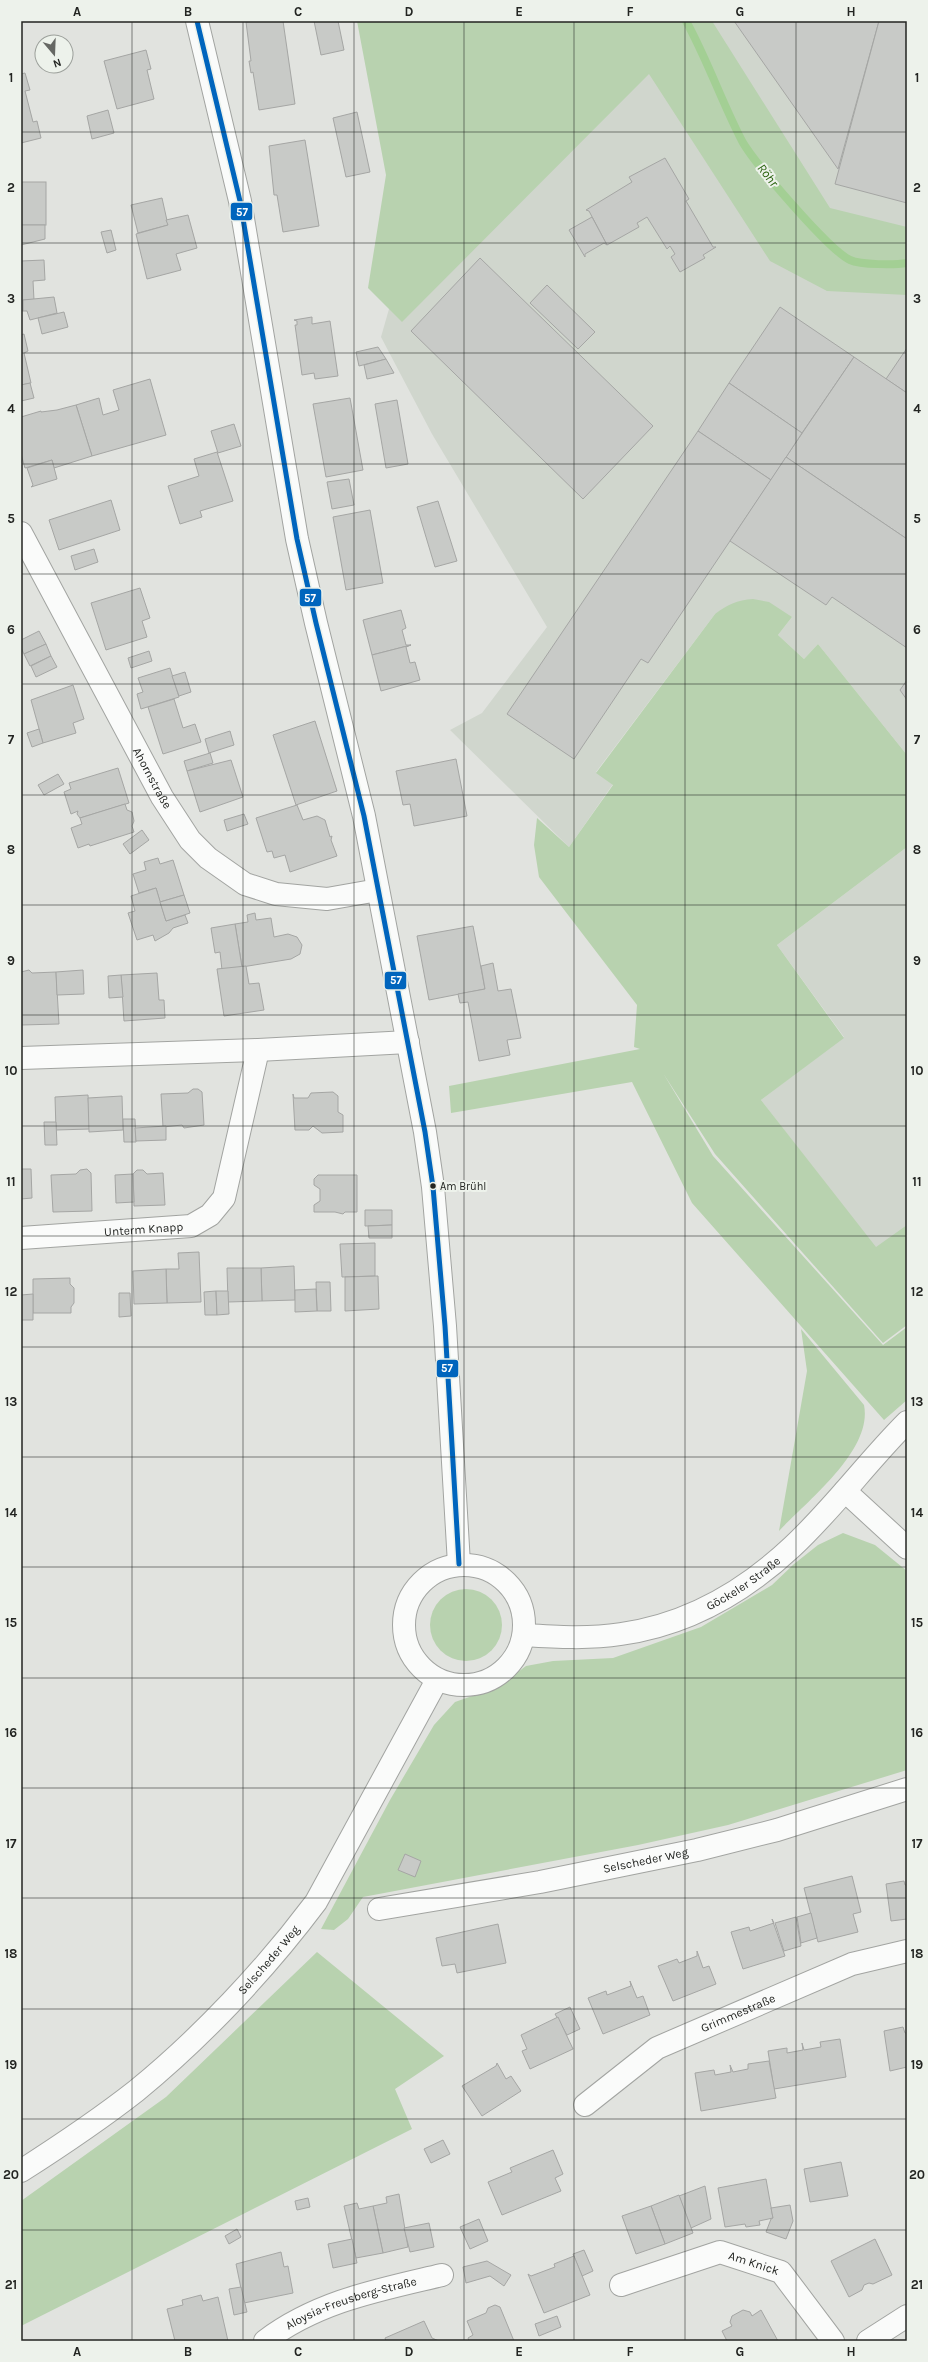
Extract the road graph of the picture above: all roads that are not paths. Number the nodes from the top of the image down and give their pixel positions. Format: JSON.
{"nodes":[{"id":1,"x":197,"y":21,"type":"edge"},
{"id":2,"x":21,"y":533,"type":"edge"},
{"id":3,"x":378,"y":890,"type":"junction"},
{"id":4,"x":408,"y":1042,"type":"junction"},
{"id":5,"x":258,"y":1050,"type":"junction"},
{"id":6,"x":21,"y":1058,"type":"edge"},
{"id":7,"x":21,"y":1238,"type":"edge"},
{"id":8,"x":907,"y":1422,"type":"edge"},
{"id":9,"x":845,"y":1491,"type":"junction"},
{"id":10,"x":907,"y":1548,"type":"edge"},
{"id":11,"x":459,"y":1564,"type":"junction"},
{"id":12,"x":524,"y":1635,"type":"junction"},
{"id":13,"x":437,"y":1680,"type":"junction"},
{"id":14,"x":907,"y":1789,"type":"edge"},
{"id":15,"x":379,"y":1909,"type":"dead end"},
{"id":16,"x":907,"y":1951,"type":"edge"},
{"id":17,"x":585,"y":2105,"type":"dead end"},
{"id":18,"x":21,"y":2171,"type":"edge"},
{"id":19,"x":442,"y":2275,"type":"dead end"},
{"id":20,"x":621,"y":2285,"type":"dead end"},
{"id":21,"x":907,"y":2316,"type":"edge"},
{"id":22,"x":265,"y":2341,"type":"edge"},
{"id":23,"x":833,"y":2341,"type":"edge"},
{"id":24,"x":868,"y":2341,"type":"edge"}],
"edges":[{"from":1,"to":3,"type":"street"},
{"from":2,"to":3,"type":"street","name":"Ahornstraße"},
{"from":3,"to":4,"type":"street"},
{"from":4,"to":5,"type":"street"},
{"from":4,"to":11,"type":"street"},
{"from":5,"to":6,"type":"street"},
{"from":5,"to":7,"type":"street","name":"Unterm Knapp"},
{"from":8,"to":9,"type":"street","name":"Göckeler Straße"},
{"from":9,"to":10,"type":"street"},
{"from":9,"to":12,"type":"street","name":"Göckeler Straße"},
{"from":11,"to":12,"type":"street"},
{"from":11,"to":13,"type":"street"},
{"from":12,"to":13,"type":"street"},
{"from":13,"to":18,"type":"street","name":"Selscheder Weg"},
{"from":14,"to":15,"type":"street","name":"Selscheder Weg"},
{"from":16,"to":17,"type":"street","name":"Grimmestraße"},
{"from":19,"to":22,"type":"street","name":"Aloysia-Freusberg-Straße"},
{"from":20,"to":23,"type":"street","name":"Am Knick"},
{"from":21,"to":24,"type":"street"}]}
